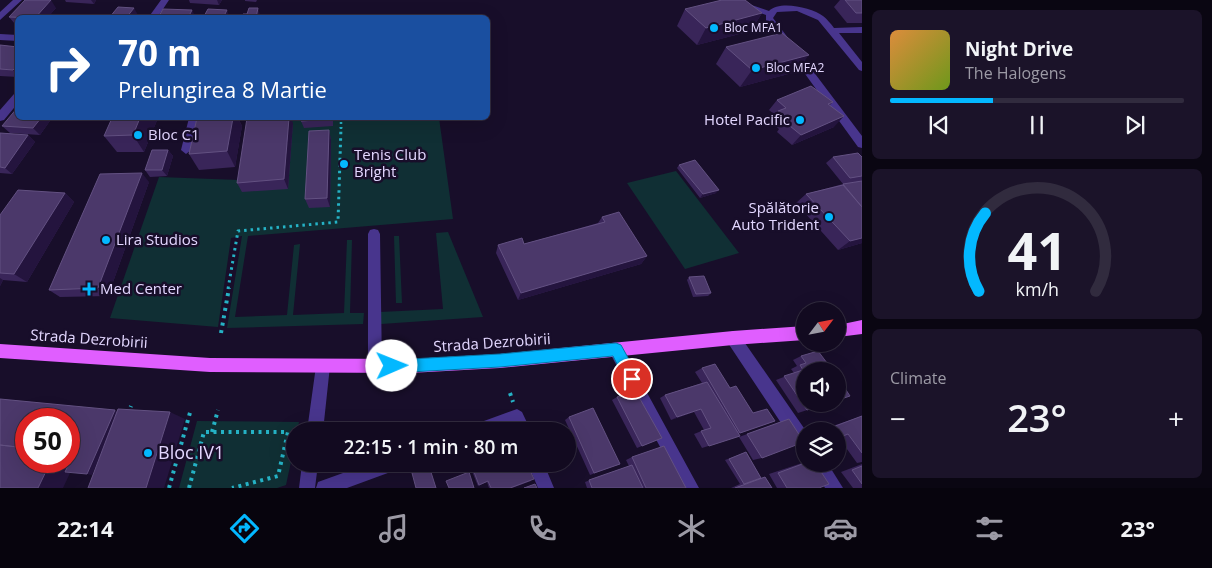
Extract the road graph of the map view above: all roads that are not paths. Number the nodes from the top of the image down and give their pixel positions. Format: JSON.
{"nodes":[{"id":1,"x":18,"y":0,"type":"edge"},
{"id":2,"x":164,"y":0,"type":"edge"},
{"id":3,"x":728,"y":0,"type":"edge"},
{"id":4,"x":753,"y":4,"type":"edge"},
{"id":5,"x":771,"y":14,"type":"junction"},
{"id":6,"x":154,"y":15,"type":"edge"},
{"id":7,"x":0,"y":17,"type":"edge"},
{"id":8,"x":831,"y":30,"type":"junction"},
{"id":9,"x":862,"y":30,"type":"edge"},
{"id":10,"x":0,"y":37,"type":"edge"},
{"id":11,"x":15,"y":38,"type":"edge"},
{"id":12,"x":862,"y":68,"type":"edge"},
{"id":13,"x":15,"y":100,"type":"edge"},
{"id":14,"x":0,"y":117,"type":"edge"},
{"id":15,"x":194,"y":120,"type":"edge"},
{"id":16,"x":862,"y":144,"type":"edge"},
{"id":17,"x":186,"y":150,"type":"dead end"},
{"id":18,"x":374,"y":234,"type":"dead end"},
{"id":19,"x":862,"y":327,"type":"edge"},
{"id":20,"x":846,"y":330,"type":"edge"},
{"id":21,"x":846,"y":332,"type":"edge"},
{"id":22,"x":796,"y":334,"type":"edge"},
{"id":23,"x":862,"y":334,"type":"edge"},
{"id":24,"x":733,"y":338,"type":"junction"},
{"id":25,"x":616,"y":350,"type":"junction"},
{"id":26,"x":0,"y":351,"type":"edge"},
{"id":27,"x":323,"y":366,"type":"junction"},
{"id":28,"x":376,"y":366,"type":"junction"},
{"id":29,"x":316,"y":422,"type":"edge"},
{"id":30,"x":796,"y":431,"type":"edge"},
{"id":31,"x":309,"y":472,"type":"edge"},
{"id":32,"x":368,"y":472,"type":"edge"},
{"id":33,"x":539,"y":472,"type":"edge"},
{"id":34,"x":824,"y":472,"type":"edge"},
{"id":35,"x":307,"y":488,"type":"edge"},
{"id":36,"x":324,"y":488,"type":"edge"},
{"id":37,"x":546,"y":488,"type":"edge"},
{"id":38,"x":691,"y":488,"type":"edge"},
{"id":39,"x":835,"y":488,"type":"edge"}],
"edges":[{"from":1,"to":7,"type":"street"},
{"from":2,"to":6,"type":"street"},
{"from":3,"to":4,"type":"street"},
{"from":4,"to":5,"type":"street"},
{"from":5,"to":8,"type":"street"},
{"from":5,"to":16,"type":"street"},
{"from":8,"to":9,"type":"street"},
{"from":8,"to":12,"type":"street"},
{"from":10,"to":11,"type":"street"},
{"from":13,"to":14,"type":"street"},
{"from":15,"to":17,"type":"street"},
{"from":18,"to":28,"type":"street"},
{"from":19,"to":20,"type":"main road"},
{"from":21,"to":23,"type":"main road"},
{"from":22,"to":24,"type":"main road","name":"Strada Dezrobirii"},
{"from":24,"to":25,"type":"main road","name":"Strada Dezrobirii"},
{"from":24,"to":30,"type":"street"},
{"from":25,"to":28,"type":"main road","name":"Strada Dezrobirii"},
{"from":25,"to":38,"type":"street"},
{"from":26,"to":27,"type":"main road","name":"Strada Dezrobirii"},
{"from":27,"to":28,"type":"main road","name":"Strada Dezrobirii"},
{"from":27,"to":29,"type":"street"},
{"from":31,"to":35,"type":"street"},
{"from":32,"to":36,"type":"street"},
{"from":33,"to":37,"type":"street"},
{"from":34,"to":39,"type":"street"}]}
